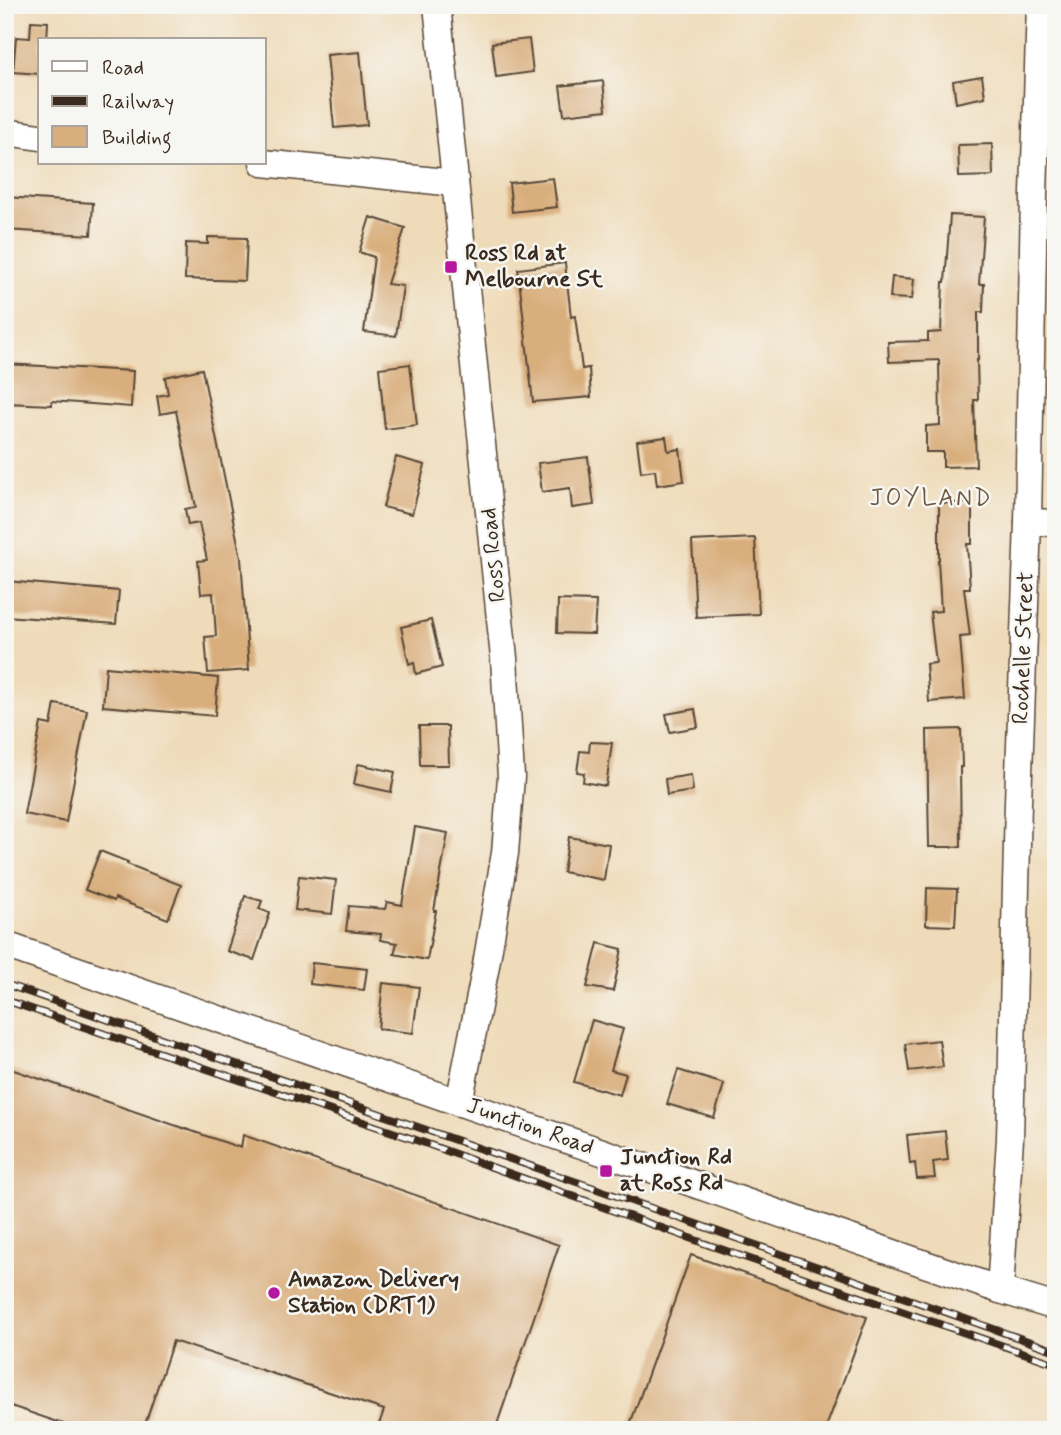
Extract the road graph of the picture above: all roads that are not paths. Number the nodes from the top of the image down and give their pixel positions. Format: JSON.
{"nodes":[{"id":1,"x":437,"y":5,"type":"edge"},
{"id":2,"x":1040,"y":5,"type":"edge"},
{"id":3,"x":5,"y":132,"type":"edge"},
{"id":4,"x":38,"y":137,"type":"edge"},
{"id":5,"x":266,"y":163,"type":"edge"},
{"id":6,"x":455,"y":183,"type":"junction"},
{"id":7,"x":1028,"y":522,"type":"junction"},
{"id":8,"x":1056,"y":523,"type":"edge"},
{"id":9,"x":5,"y":945,"type":"edge"},
{"id":10,"x":458,"y":1102,"type":"junction"},
{"id":11,"x":1000,"y":1290,"type":"junction"},
{"id":12,"x":1056,"y":1307,"type":"edge"}],
"edges":[{"from":1,"to":6,"type":"street","name":"Ross Road"},
{"from":2,"to":7,"type":"street","name":"Rochelle Street"},
{"from":3,"to":4,"type":"street"},
{"from":5,"to":6,"type":"street"},
{"from":6,"to":10,"type":"street","name":"Ross Road"},
{"from":7,"to":8,"type":"street"},
{"from":7,"to":11,"type":"street","name":"Rochelle Street"},
{"from":9,"to":10,"type":"street","name":"Junction Road"},
{"from":10,"to":11,"type":"street","name":"Junction Road"},
{"from":11,"to":12,"type":"street","name":"Junction Road"}]}
